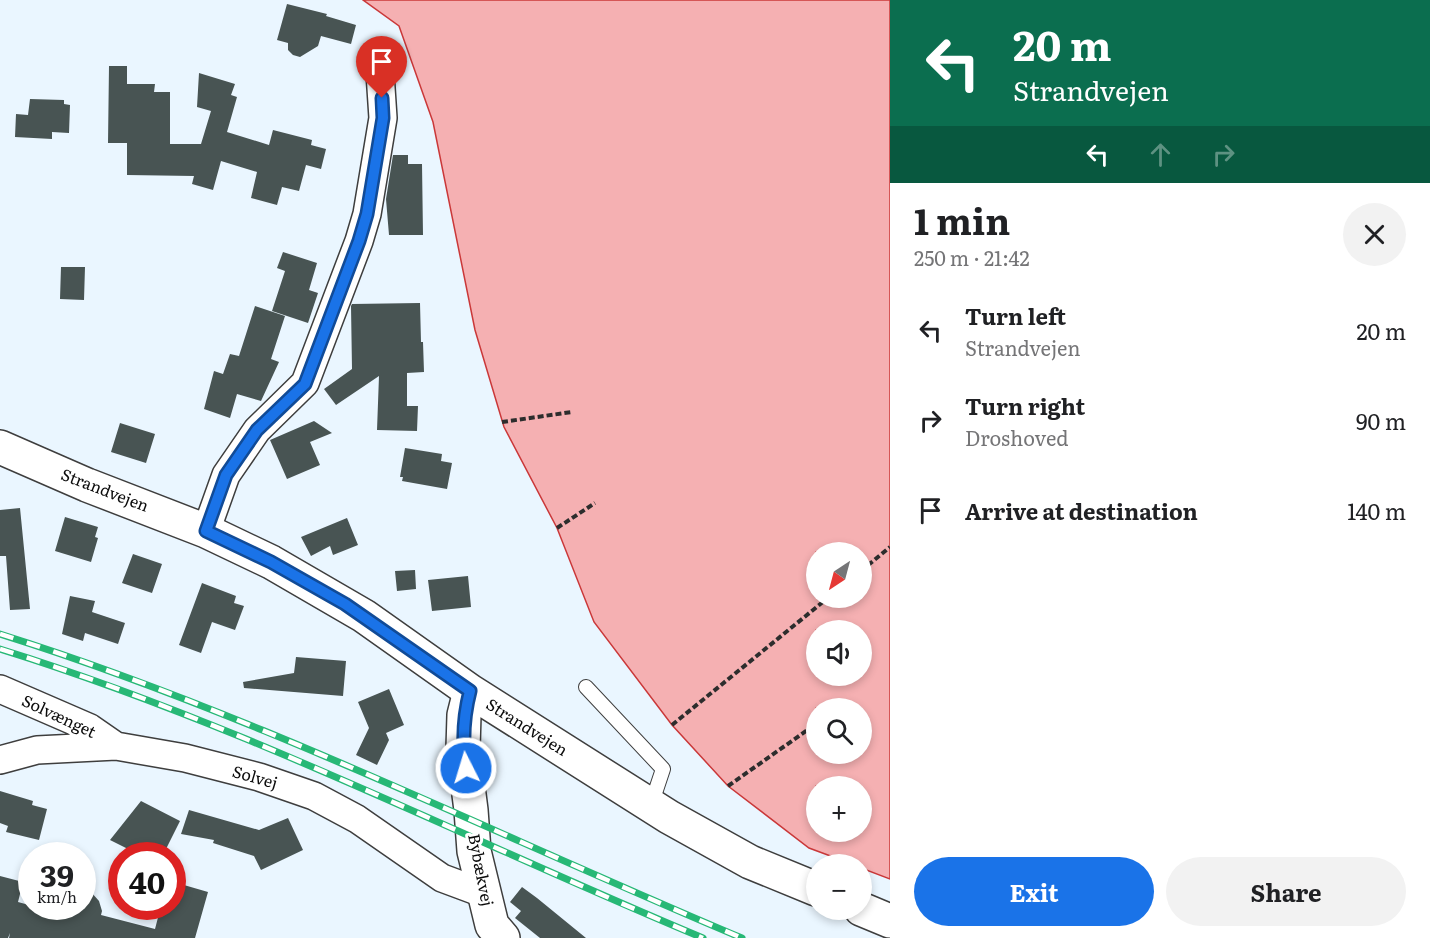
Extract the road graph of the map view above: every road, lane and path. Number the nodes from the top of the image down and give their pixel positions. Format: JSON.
{"nodes":[{"id":1,"x":379,"y":58,"type":"dead end"},
{"id":2,"x":572,"y":412,"type":"dead end"},
{"id":3,"x":502,"y":422,"type":"dead end"},
{"id":4,"x":0,"y":447,"type":"edge"},
{"id":5,"x":595,"y":503,"type":"dead end"},
{"id":6,"x":557,"y":528,"type":"dead end"},
{"id":7,"x":206,"y":531,"type":"junction"},
{"id":8,"x":890,"y":547,"type":"edge"},
{"id":9,"x":872,"y":562,"type":"edge"},
{"id":10,"x":816,"y":608,"type":"edge"},
{"id":11,"x":586,"y":687,"type":"dead end"},
{"id":12,"x":0,"y":689,"type":"edge"},
{"id":13,"x":470,"y":691,"type":"junction"},
{"id":14,"x":672,"y":725,"type":"dead end"},
{"id":15,"x":806,"y":731,"type":"edge"},
{"id":16,"x":116,"y":746,"type":"junction"},
{"id":17,"x":0,"y":760,"type":"edge"},
{"id":18,"x":728,"y":786,"type":"dead end"},
{"id":19,"x":660,"y":811,"type":"junction"},
{"id":20,"x":806,"y":886,"type":"edge"},
{"id":21,"x":485,"y":894,"type":"junction"},
{"id":22,"x":872,"y":914,"type":"edge"},
{"id":23,"x":890,"y":921,"type":"edge"},
{"id":24,"x":503,"y":938,"type":"edge"}],
"edges":[{"from":1,"to":7,"type":"street"},
{"from":2,"to":3,"type":"path"},
{"from":4,"to":7,"type":"street","name":"Strandvejen"},
{"from":5,"to":6,"type":"path"},
{"from":7,"to":13,"type":"street","name":"Strandvejen"},
{"from":8,"to":9,"type":"path"},
{"from":10,"to":14,"type":"path"},
{"from":11,"to":19,"type":"lane"},
{"from":12,"to":16,"type":"street","name":"Solvænget"},
{"from":13,"to":19,"type":"street","name":"Strandvejen"},
{"from":13,"to":21,"type":"street","name":"Bybækvej"},
{"from":15,"to":18,"type":"path"},
{"from":16,"to":17,"type":"street","name":"Solvej"},
{"from":16,"to":21,"type":"street","name":"Solvej"},
{"from":19,"to":20,"type":"street","name":"Strandvejen"},
{"from":21,"to":24,"type":"street","name":"Bybækvej"},
{"from":22,"to":23,"type":"street"}]}
